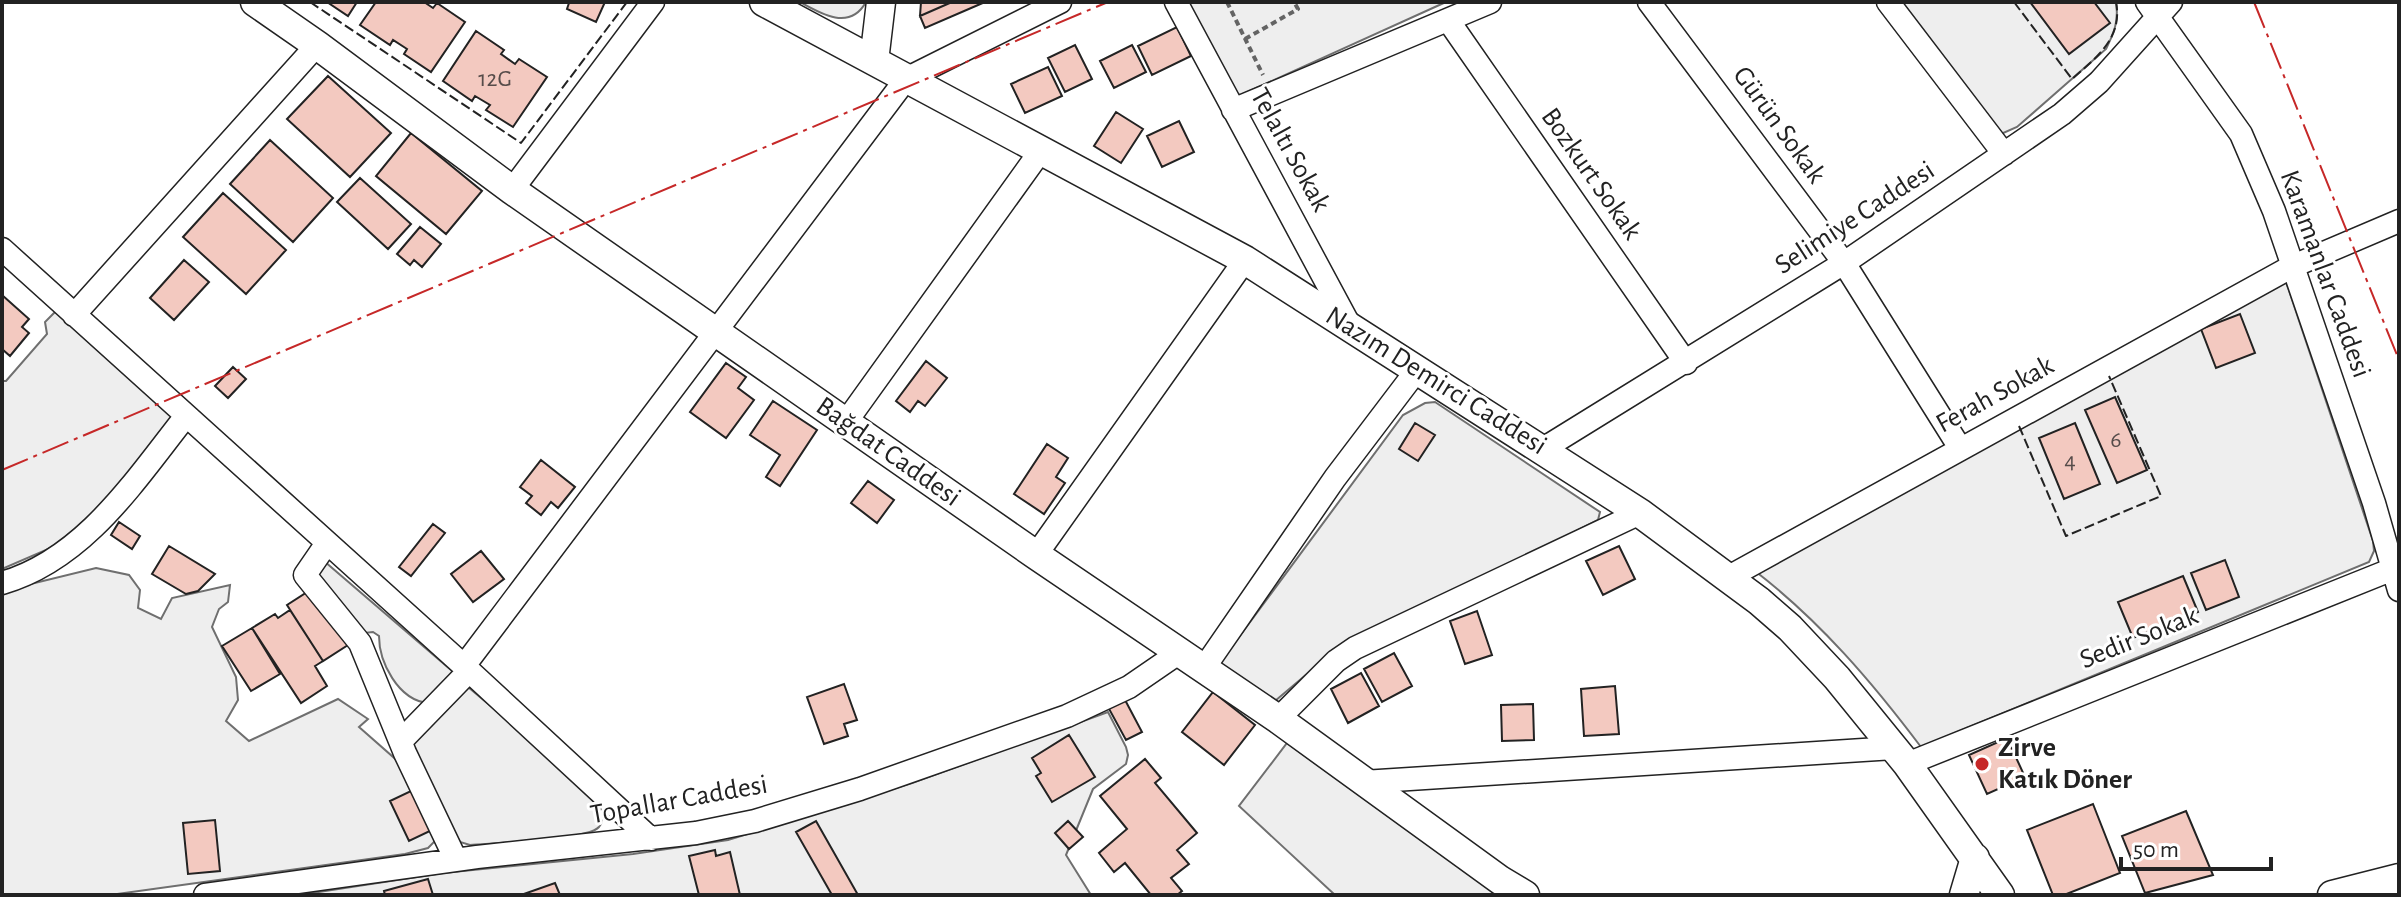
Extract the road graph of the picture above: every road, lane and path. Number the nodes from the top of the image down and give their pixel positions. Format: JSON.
{"nodes":[{"id":1,"x":255,"y":2,"type":"edge"},
{"id":2,"x":653,"y":2,"type":"edge"},
{"id":3,"x":764,"y":2,"type":"edge"},
{"id":4,"x":881,"y":2,"type":"edge"},
{"id":5,"x":1060,"y":2,"type":"edge"},
{"id":6,"x":1176,"y":2,"type":"edge"},
{"id":7,"x":1227,"y":2,"type":"edge"},
{"id":8,"x":1294,"y":2,"type":"edge"},
{"id":9,"x":1490,"y":2,"type":"edge"},
{"id":10,"x":1649,"y":2,"type":"edge"},
{"id":11,"x":1888,"y":2,"type":"edge"},
{"id":12,"x":2158,"y":7,"type":"edge"},
{"id":13,"x":1448,"y":20,"type":"junction"},
{"id":14,"x":1245,"y":39,"type":"junction"},
{"id":15,"x":317,"y":45,"type":"junction"},
{"id":16,"x":874,"y":61,"type":"junction"},
{"id":17,"x":906,"y":79,"type":"junction"},
{"id":18,"x":1272,"y":93,"type":"junction"},
{"id":19,"x":1233,"y":110,"type":"junction"},
{"id":20,"x":1042,"y":149,"type":"junction"},
{"id":21,"x":2004,"y":154,"type":"junction"},
{"id":22,"x":512,"y":190,"type":"junction"},
{"id":23,"x":2399,"y":221,"type":"edge"},
{"id":24,"x":2,"y":249,"type":"edge"},
{"id":25,"x":1245,"y":260,"type":"junction"},
{"id":26,"x":1844,"y":263,"type":"junction"},
{"id":27,"x":2291,"y":267,"type":"junction"},
{"id":28,"x":74,"y":315,"type":"junction"},
{"id":29,"x":1351,"y":328,"type":"junction"},
{"id":30,"x":715,"y":333,"type":"junction"},
{"id":31,"x":1686,"y":363,"type":"junction"},
{"id":32,"x":1417,"y":370,"type":"junction"},
{"id":33,"x":186,"y":416,"type":"junction"},
{"id":34,"x":846,"y":422,"type":"junction"},
{"id":35,"x":1960,"y":448,"type":"junction"},
{"id":36,"x":1543,"y":449,"type":"junction"},
{"id":37,"x":1640,"y":513,"type":"junction"},
{"id":38,"x":327,"y":543,"type":"junction"},
{"id":39,"x":1036,"y":555,"type":"junction"},
{"id":40,"x":1729,"y":577,"type":"junction"},
{"id":41,"x":2396,"y":579,"type":"edge"},
{"id":42,"x":2,"y":583,"type":"edge"},
{"id":43,"x":1180,"y":652,"type":"junction"},
{"id":44,"x":466,"y":668,"type":"junction"},
{"id":45,"x":1204,"y":668,"type":"junction"},
{"id":46,"x":1278,"y":719,"type":"junction"},
{"id":47,"x":401,"y":741,"type":"junction"},
{"id":48,"x":1900,"y":756,"type":"junction"},
{"id":49,"x":1363,"y":782,"type":"junction"},
{"id":50,"x":651,"y":839,"type":"junction"},
{"id":51,"x":1975,"y":858,"type":"junction"},
{"id":52,"x":456,"y":860,"type":"junction"},
{"id":53,"x":2399,"y":878,"type":"edge"},
{"id":54,"x":205,"y":895,"type":"edge"},
{"id":55,"x":1525,"y":895,"type":"edge"},
{"id":56,"x":1964,"y":895,"type":"edge"},
{"id":57,"x":2000,"y":895,"type":"edge"},
{"id":58,"x":2332,"y":895,"type":"edge"}],
"edges":[{"from":1,"to":15,"type":"main road","name":"Bağdat Caddesi"},
{"from":2,"to":22,"type":"street"},
{"from":3,"to":16,"type":"main road","name":"Nazım Demirci Caddesi"},
{"from":4,"to":16,"type":"main road"},
{"from":5,"to":17,"type":"street"},
{"from":6,"to":19,"type":"street","name":"Telaltı Sokak"},
{"from":7,"to":14,"type":"path"},
{"from":8,"to":14,"type":"path"},
{"from":9,"to":13,"type":"street"},
{"from":10,"to":26,"type":"street","name":"Gürün Sokak"},
{"from":11,"to":21,"type":"street"},
{"from":12,"to":21,"type":"street","name":"Selimiye Caddesi"},
{"from":12,"to":27,"type":"street","name":"Karamanlar Caddesi"},
{"from":13,"to":18,"type":"street"},
{"from":13,"to":31,"type":"street","name":"Bozkurt Sokak"},
{"from":14,"to":18,"type":"path"},
{"from":15,"to":22,"type":"main road","name":"Bağdat Caddesi"},
{"from":15,"to":28,"type":"street"},
{"from":16,"to":17,"type":"main road","name":"Nazım Demirci Caddesi"},
{"from":17,"to":20,"type":"main road","name":"Nazım Demirci Caddesi"},
{"from":17,"to":30,"type":"street"},
{"from":18,"to":19,"type":"street"},
{"from":19,"to":29,"type":"street","name":"Telaltı Sokak"},
{"from":20,"to":25,"type":"main road","name":"Nazım Demirci Caddesi"},
{"from":20,"to":34,"type":"street"},
{"from":21,"to":26,"type":"street","name":"Selimiye Caddesi"},
{"from":22,"to":30,"type":"main road","name":"Bağdat Caddesi"},
{"from":23,"to":27,"type":"street","name":"Ferah Sokak"},
{"from":24,"to":28,"type":"street"},
{"from":25,"to":29,"type":"main road","name":"Nazım Demirci Caddesi"},
{"from":25,"to":39,"type":"street"},
{"from":26,"to":31,"type":"street","name":"Selimiye Caddesi"},
{"from":26,"to":35,"type":"street","name":"Gürün Sokak"},
{"from":27,"to":35,"type":"street","name":"Ferah Sokak"},
{"from":27,"to":41,"type":"street","name":"Karamanlar Caddesi"},
{"from":28,"to":33,"type":"street"},
{"from":29,"to":32,"type":"main road","name":"Nazım Demirci Caddesi"},
{"from":30,"to":34,"type":"main road","name":"Bağdat Caddesi"},
{"from":30,"to":44,"type":"street"},
{"from":31,"to":36,"type":"street","name":"Selimiye Caddesi"},
{"from":32,"to":36,"type":"main road","name":"Nazım Demirci Caddesi"},
{"from":32,"to":45,"type":"street"},
{"from":33,"to":38,"type":"street"},
{"from":33,"to":42,"type":"street"},
{"from":34,"to":39,"type":"main road","name":"Bağdat Caddesi"},
{"from":35,"to":40,"type":"street","name":"Ferah Sokak"},
{"from":36,"to":37,"type":"main road","name":"Nazım Demirci Caddesi"},
{"from":37,"to":40,"type":"main road","name":"Nazım Demirci Caddesi"},
{"from":37,"to":46,"type":"street"},
{"from":38,"to":44,"type":"street"},
{"from":38,"to":47,"type":"street"},
{"from":39,"to":43,"type":"main road","name":"Bağdat Caddesi"},
{"from":40,"to":48,"type":"main road","name":"Nazım Demirci Caddesi"},
{"from":41,"to":48,"type":"street","name":"Sedir Sokak"},
{"from":43,"to":45,"type":"main road","name":"Bağdat Caddesi"},
{"from":43,"to":50,"type":"street","name":"Topallar Caddesi"},
{"from":44,"to":47,"type":"street"},
{"from":44,"to":50,"type":"street"},
{"from":45,"to":46,"type":"main road","name":"Bağdat Caddesi"},
{"from":46,"to":49,"type":"main road","name":"Bağdat Caddesi"},
{"from":47,"to":52,"type":"street"},
{"from":48,"to":49,"type":"street","name":"Sedir Sokak"},
{"from":48,"to":51,"type":"main road","name":"Nazım Demirci Caddesi"},
{"from":49,"to":55,"type":"main road","name":"Bağdat Caddesi"},
{"from":50,"to":52,"type":"street","name":"Topallar Caddesi"},
{"from":51,"to":56,"type":"main road"},
{"from":51,"to":57,"type":"main road","name":"Nazım Demirci Caddesi"},
{"from":52,"to":54,"type":"street","name":"Topallar Caddesi"},
{"from":53,"to":58,"type":"main road"}]}
